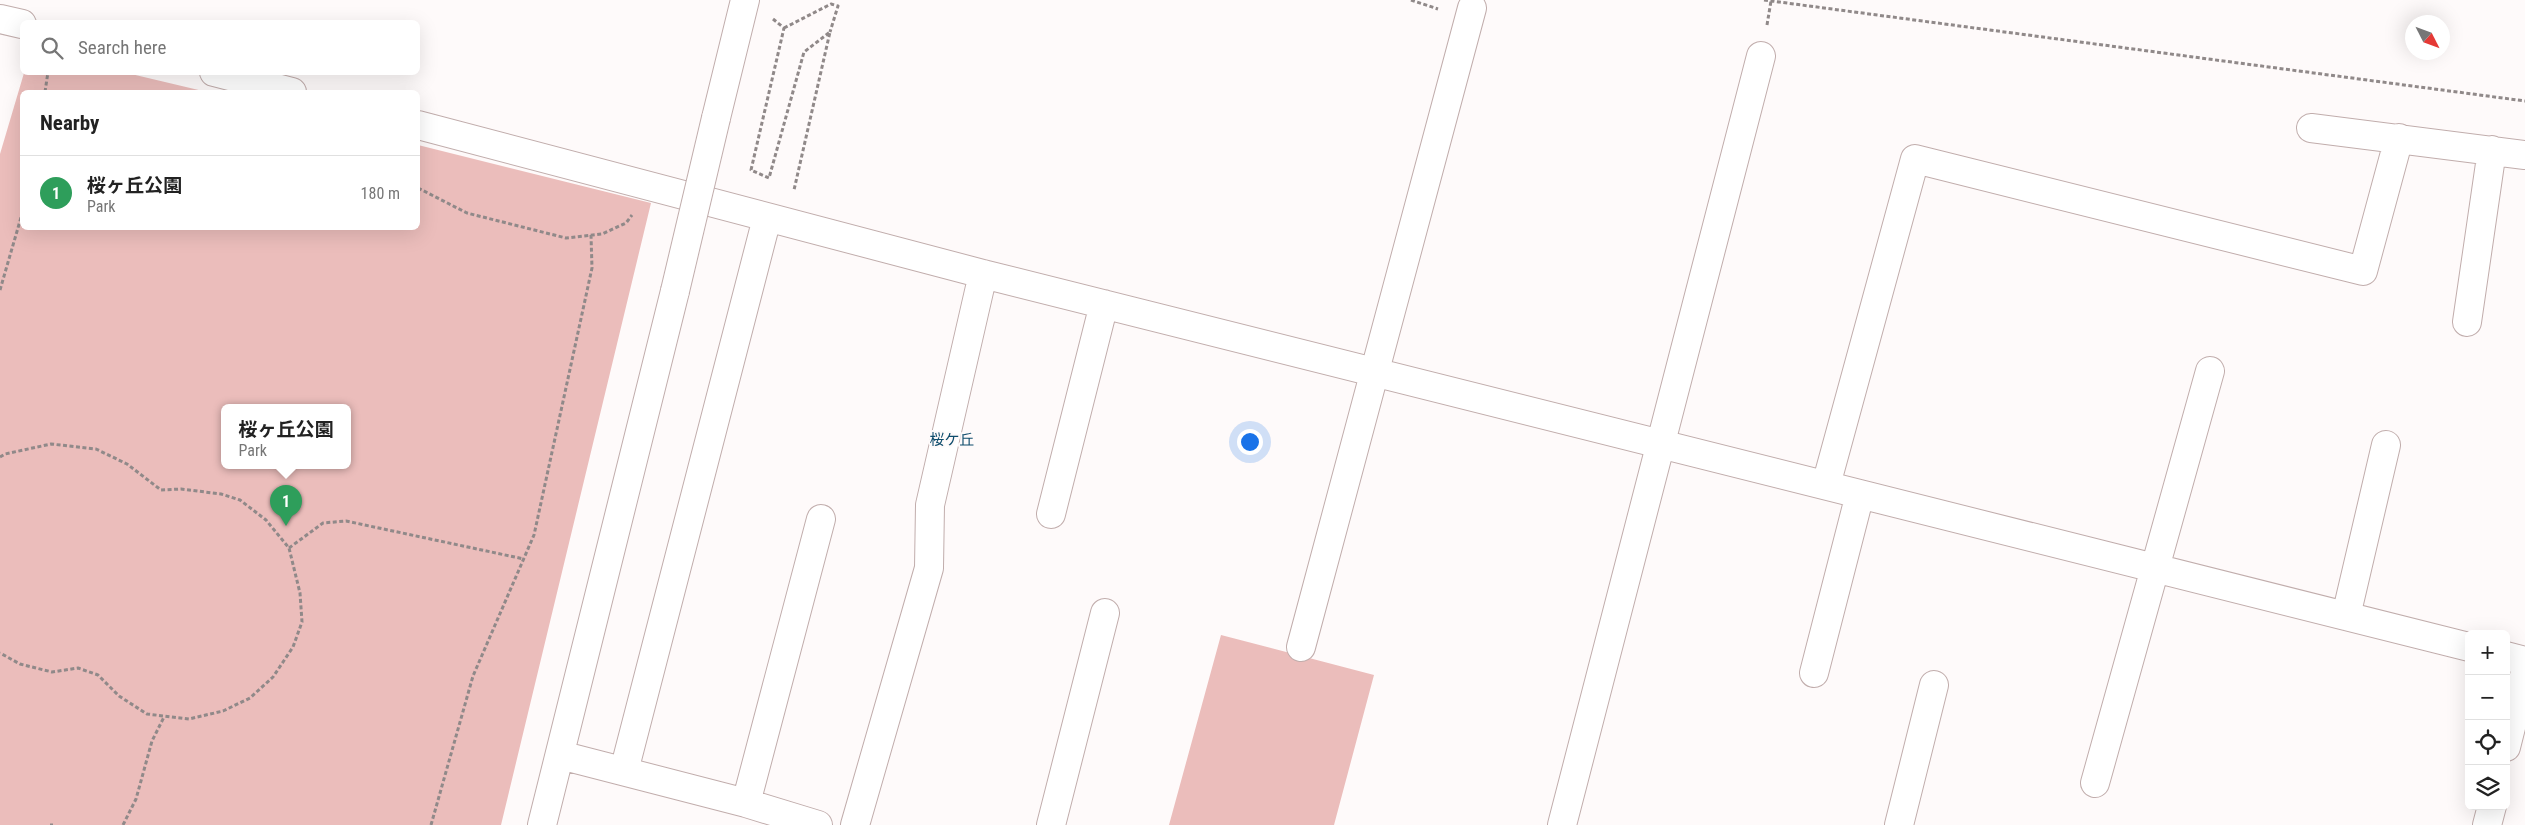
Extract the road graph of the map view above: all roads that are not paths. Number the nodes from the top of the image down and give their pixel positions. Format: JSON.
{"nodes":[{"id":1,"x":745,"y":0,"type":"edge"},
{"id":2,"x":1472,"y":8,"type":"dead end"},
{"id":3,"x":0,"y":18,"type":"edge"},
{"id":4,"x":20,"y":23,"type":"edge"},
{"id":5,"x":1761,"y":56,"type":"dead end"},
{"id":6,"x":226,"y":75,"type":"edge"},
{"id":7,"x":284,"y":90,"type":"edge"},
{"id":8,"x":420,"y":126,"type":"edge"},
{"id":9,"x":2312,"y":128,"type":"dead end"},
{"id":10,"x":2399,"y":138,"type":"junction"},
{"id":11,"x":2492,"y":150,"type":"junction"},
{"id":12,"x":2525,"y":155,"type":"edge"},
{"id":13,"x":767,"y":218,"type":"junction"},
{"id":14,"x":983,"y":274,"type":"junction"},
{"id":15,"x":1104,"y":304,"type":"junction"},
{"id":16,"x":2467,"y":322,"type":"dead end"},
{"id":17,"x":2210,"y":371,"type":"dead end"},
{"id":18,"x":1376,"y":372,"type":"junction"},
{"id":19,"x":1661,"y":444,"type":"junction"},
{"id":20,"x":2386,"y":445,"type":"dead end"},
{"id":21,"x":1826,"y":485,"type":"junction"},
{"id":22,"x":1860,"y":494,"type":"junction"},
{"id":23,"x":1051,"y":514,"type":"dead end"},
{"id":24,"x":821,"y":519,"type":"dead end"},
{"id":25,"x":2157,"y":568,"type":"junction"},
{"id":26,"x":1106,"y":613,"type":"dead end"},
{"id":27,"x":2346,"y":616,"type":"junction"},
{"id":28,"x":2465,"y":646,"type":"edge"},
{"id":29,"x":1301,"y":648,"type":"dead end"},
{"id":30,"x":2510,"y":657,"type":"edge"},
{"id":31,"x":2525,"y":661,"type":"edge"},
{"id":32,"x":2525,"y":672,"type":"edge"},
{"id":33,"x":1814,"y":673,"type":"dead end"},
{"id":34,"x":1934,"y":685,"type":"dead end"},
{"id":35,"x":2510,"y":732,"type":"edge"},
{"id":36,"x":560,"y":755,"type":"junction"},
{"id":37,"x":624,"y":771,"type":"junction"},
{"id":38,"x":2096,"y":783,"type":"dead end"},
{"id":39,"x":746,"y":803,"type":"junction"},
{"id":40,"x":2491,"y":810,"type":"edge"},
{"id":41,"x":542,"y":825,"type":"edge"},
{"id":42,"x":818,"y":825,"type":"edge"},
{"id":43,"x":855,"y":825,"type":"edge"},
{"id":44,"x":1051,"y":825,"type":"edge"},
{"id":45,"x":1562,"y":825,"type":"edge"},
{"id":46,"x":1899,"y":825,"type":"edge"},
{"id":47,"x":2487,"y":825,"type":"edge"}],
"edges":[{"from":1,"to":36,"type":"street","bridge":true},
{"from":2,"to":18,"type":"street"},
{"from":3,"to":4,"type":"street"},
{"from":5,"to":19,"type":"street"},
{"from":6,"to":7,"type":"street"},
{"from":8,"to":13,"type":"street"},
{"from":9,"to":10,"type":"street"},
{"from":10,"to":11,"type":"street"},
{"from":10,"to":21,"type":"street"},
{"from":11,"to":12,"type":"street"},
{"from":11,"to":16,"type":"street"},
{"from":13,"to":14,"type":"street"},
{"from":13,"to":37,"type":"street"},
{"from":14,"to":15,"type":"street"},
{"from":14,"to":43,"type":"street"},
{"from":15,"to":18,"type":"street"},
{"from":15,"to":23,"type":"street"},
{"from":17,"to":25,"type":"street"},
{"from":18,"to":19,"type":"street"},
{"from":18,"to":29,"type":"street"},
{"from":19,"to":21,"type":"street"},
{"from":19,"to":45,"type":"street"},
{"from":20,"to":27,"type":"street"},
{"from":21,"to":22,"type":"street"},
{"from":22,"to":25,"type":"street"},
{"from":22,"to":33,"type":"street"},
{"from":24,"to":39,"type":"street"},
{"from":25,"to":27,"type":"street"},
{"from":25,"to":38,"type":"street"},
{"from":26,"to":44,"type":"street"},
{"from":27,"to":28,"type":"street"},
{"from":30,"to":31,"type":"street"},
{"from":32,"to":35,"type":"street"},
{"from":34,"to":46,"type":"street"},
{"from":36,"to":37,"type":"street"},
{"from":36,"to":41,"type":"street"},
{"from":37,"to":39,"type":"street"},
{"from":39,"to":42,"type":"street"},
{"from":40,"to":47,"type":"street"}]}
